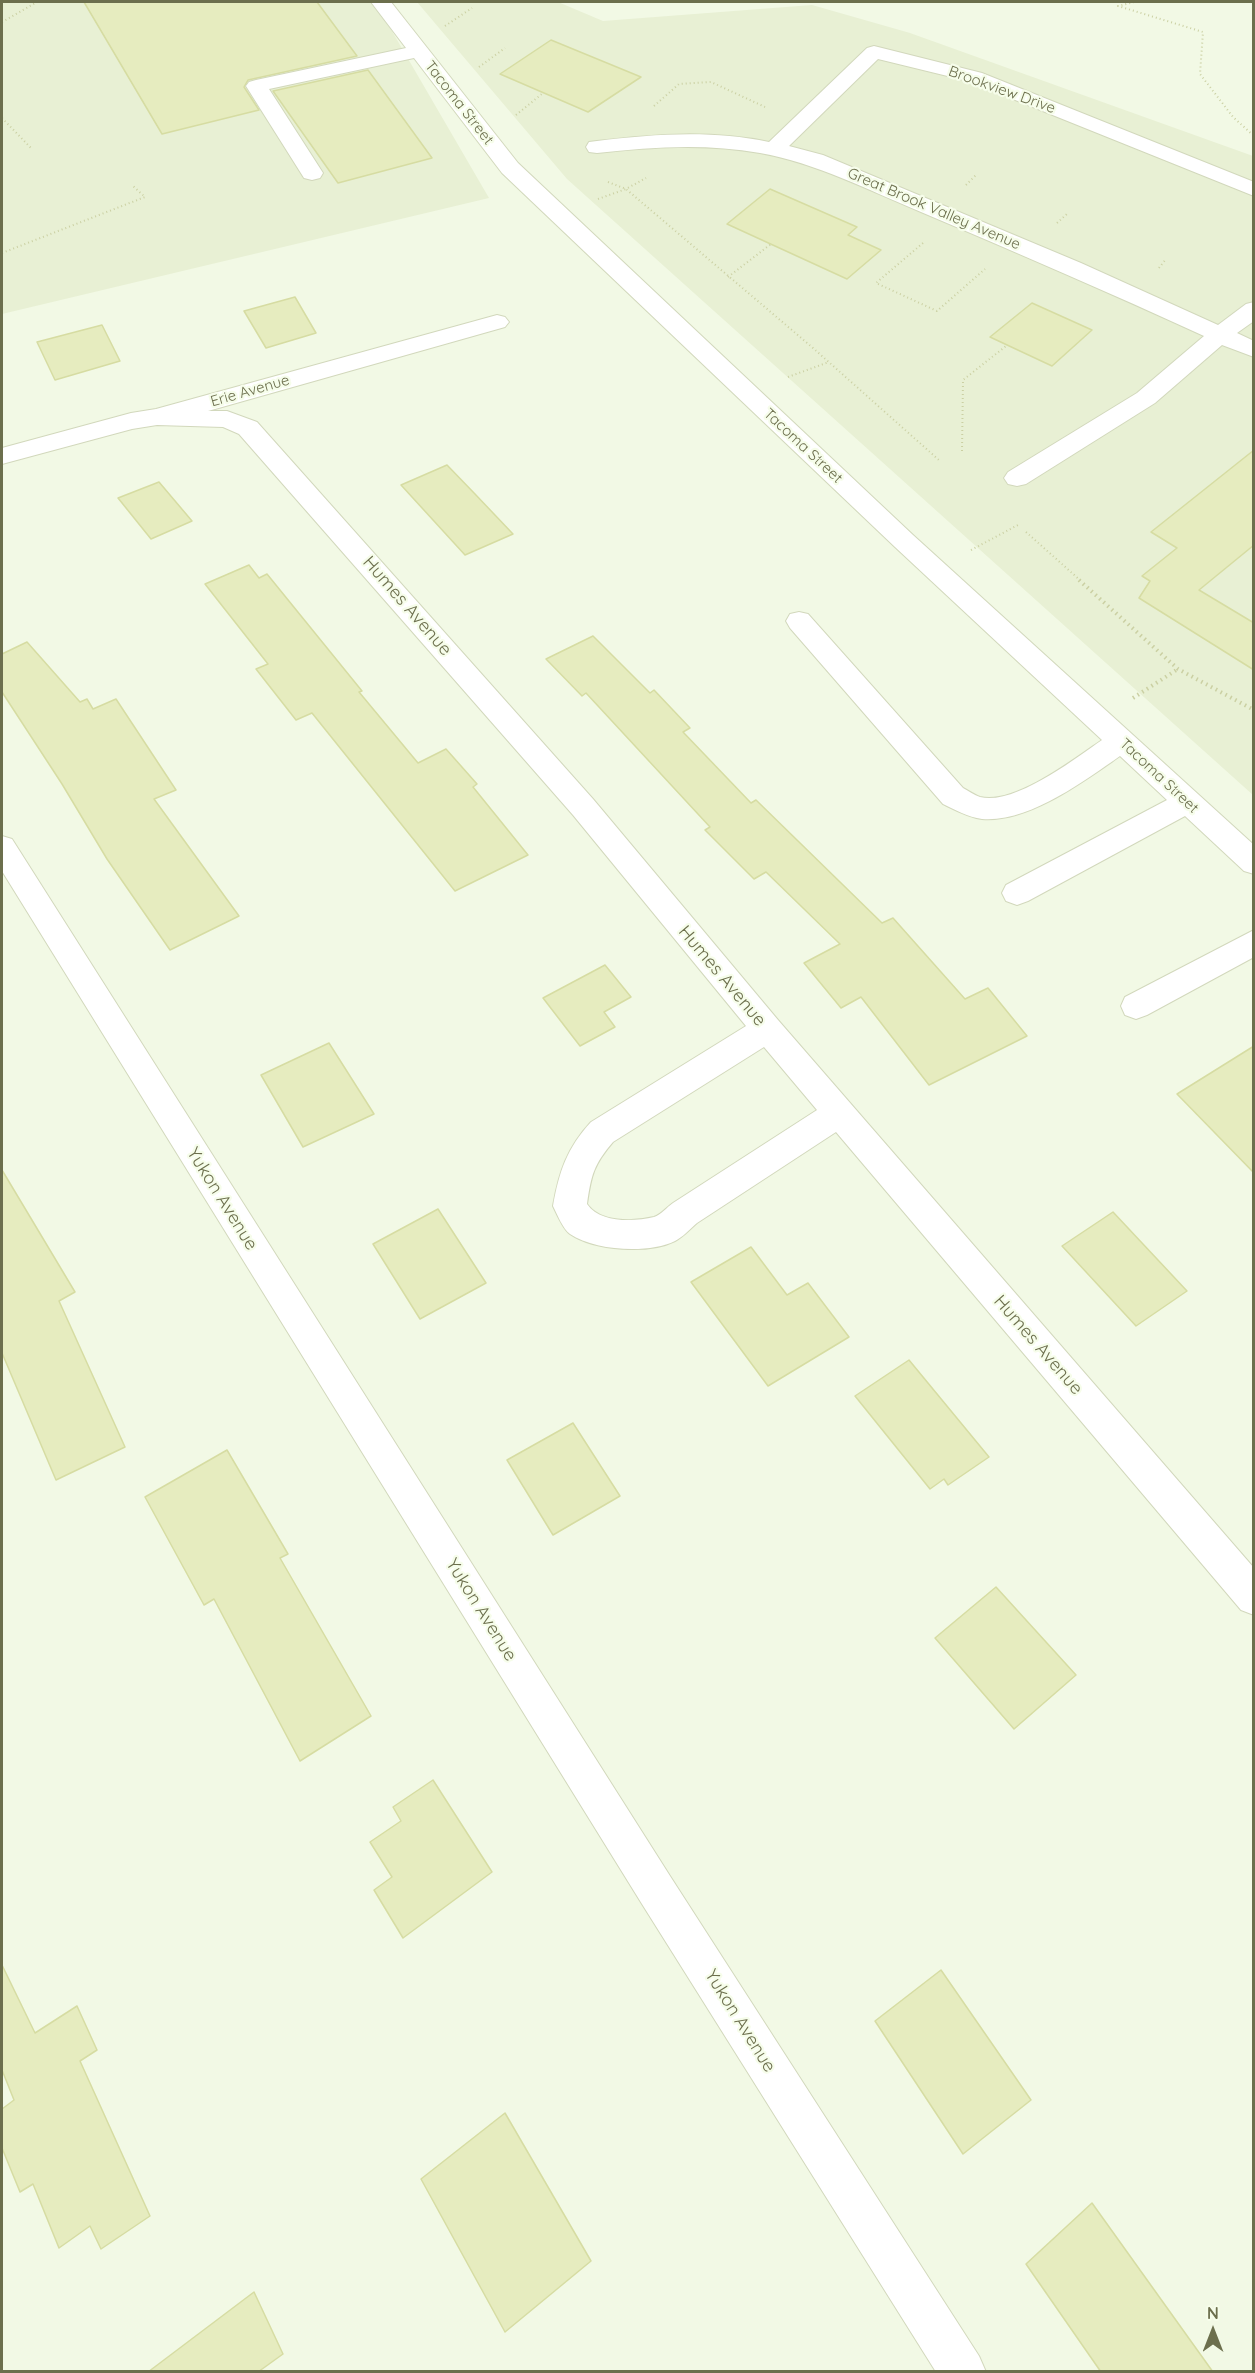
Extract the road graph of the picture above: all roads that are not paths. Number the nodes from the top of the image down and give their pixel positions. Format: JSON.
{"nodes":[{"id":1,"x":381,"y":2,"type":"edge"},
{"id":2,"x":419,"y":51,"type":"junction"},
{"id":3,"x":597,"y":147,"type":"dead end"},
{"id":4,"x":775,"y":148,"type":"junction"},
{"id":5,"x":312,"y":173,"type":"dead end"},
{"id":6,"x":1254,"y":190,"type":"edge"},
{"id":7,"x":1254,"y":309,"type":"edge"},
{"id":8,"x":497,"y":322,"type":"dead end"},
{"id":9,"x":1218,"y":336,"type":"junction"},
{"id":10,"x":1254,"y":350,"type":"edge"},
{"id":11,"x":157,"y":417,"type":"junction"},
{"id":12,"x":2,"y":456,"type":"edge"},
{"id":13,"x":1017,"y":478,"type":"dead end"},
{"id":14,"x":799,"y":621,"type":"dead end"},
{"id":15,"x":1121,"y":741,"type":"junction"},
{"id":16,"x":1187,"y":802,"type":"junction"},
{"id":17,"x":2,"y":847,"type":"edge"},
{"id":18,"x":1254,"y":863,"type":"edge"},
{"id":19,"x":1017,"y":893,"type":"dead end"},
{"id":20,"x":1254,"y":942,"type":"edge"},
{"id":21,"x":1136,"y":1006,"type":"dead end"},
{"id":22,"x":767,"y":1029,"type":"junction"},
{"id":23,"x":839,"y":1113,"type":"junction"},
{"id":24,"x":1254,"y":1597,"type":"edge"},
{"id":25,"x":963,"y":2372,"type":"edge"}],
"edges":[{"from":1,"to":2,"type":"street","name":"Tacoma Street"},
{"from":2,"to":5,"type":"street"},
{"from":2,"to":15,"type":"street","name":"Tacoma Street"},
{"from":3,"to":4,"type":"street","name":"Great Brook Valley Avenue"},
{"from":4,"to":6,"type":"street","name":"Brookview Drive"},
{"from":4,"to":9,"type":"street","name":"Great Brook Valley Avenue"},
{"from":7,"to":9,"type":"street"},
{"from":8,"to":11,"type":"street","name":"Erie Avenue"},
{"from":9,"to":10,"type":"street","name":"Great Brook Valley Avenue"},
{"from":9,"to":13,"type":"street"},
{"from":11,"to":12,"type":"street","name":"Erie Avenue"},
{"from":11,"to":22,"type":"street","name":"Humes Avenue"},
{"from":14,"to":15,"type":"street"},
{"from":15,"to":16,"type":"street","name":"Tacoma Street"},
{"from":16,"to":18,"type":"street","name":"Tacoma Street"},
{"from":16,"to":19,"type":"street"},
{"from":17,"to":25,"type":"street","name":"Yukon Avenue"},
{"from":20,"to":21,"type":"street"},
{"from":22,"to":23,"type":"street","name":"Humes Avenue"},
{"from":22,"to":23,"type":"street"},
{"from":23,"to":24,"type":"street","name":"Humes Avenue"}]}
